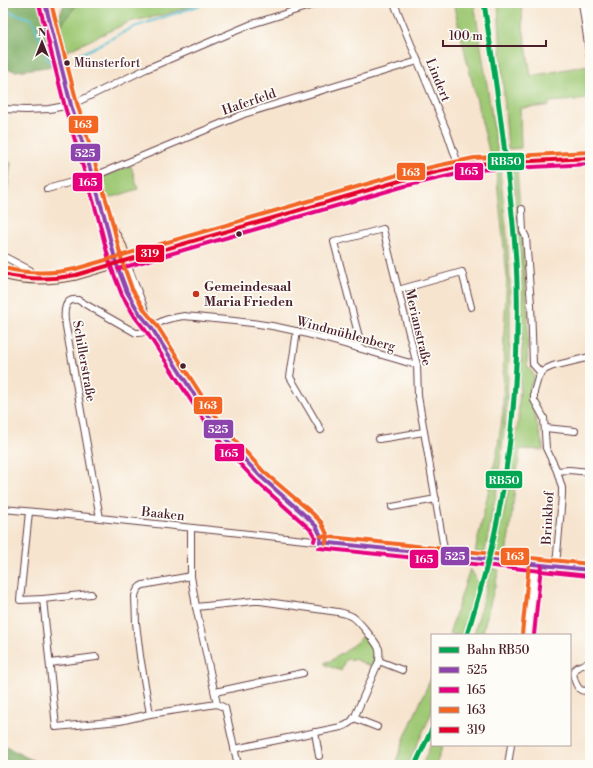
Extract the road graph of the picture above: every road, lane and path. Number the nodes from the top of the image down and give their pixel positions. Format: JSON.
{"nodes":[{"id":1,"x":44,"y":3,"type":"edge"},
{"id":2,"x":319,"y":3,"type":"edge"},
{"id":3,"x":394,"y":3,"type":"edge"},
{"id":4,"x":582,"y":3,"type":"edge"},
{"id":5,"x":590,"y":58,"type":"edge"},
{"id":6,"x":418,"y":61,"type":"junction"},
{"id":7,"x":71,"y":105,"type":"junction"},
{"id":8,"x":3,"y":109,"type":"edge"},
{"id":9,"x":590,"y":158,"type":"edge"},
{"id":10,"x":459,"y":167,"type":"junction"},
{"id":11,"x":92,"y":177,"type":"junction"},
{"id":12,"x":47,"y":189,"type":"dead end"},
{"id":13,"x":522,"y":209,"type":"dead end"},
{"id":14,"x":104,"y":214,"type":"junction"},
{"id":15,"x":3,"y":256,"type":"edge"},
{"id":16,"x":126,"y":260,"type":"junction"},
{"id":17,"x":116,"y":263,"type":"junction"},
{"id":18,"x":3,"y":274,"type":"edge"},
{"id":19,"x":36,"y":279,"type":"junction"},
{"id":20,"x":398,"y":290,"type":"junction"},
{"id":21,"x":471,"y":307,"type":"dead end"},
{"id":22,"x":151,"y":327,"type":"junction"},
{"id":23,"x":297,"y":331,"type":"junction"},
{"id":24,"x":358,"y":348,"type":"junction"},
{"id":25,"x":590,"y":357,"type":"edge"},
{"id":26,"x":418,"y":365,"type":"junction"},
{"id":27,"x":541,"y":373,"type":"junction"},
{"id":28,"x":545,"y":428,"type":"junction"},
{"id":29,"x":321,"y":430,"type":"dead end"},
{"id":30,"x":575,"y":431,"type":"dead end"},
{"id":31,"x":424,"y":432,"type":"junction"},
{"id":32,"x":379,"y":439,"type":"dead end"},
{"id":33,"x":557,"y":471,"type":"junction"},
{"id":34,"x":590,"y":472,"type":"edge"},
{"id":35,"x":436,"y":499,"type":"junction"},
{"id":36,"x":392,"y":507,"type":"dead end"},
{"id":37,"x":3,"y":509,"type":"edge"},
{"id":38,"x":29,"y":512,"type":"junction"},
{"id":39,"x":100,"y":518,"type":"junction"},
{"id":40,"x":191,"y":528,"type":"junction"},
{"id":41,"x":320,"y":542,"type":"junction"},
{"id":42,"x":445,"y":555,"type":"junction"},
{"id":43,"x":535,"y":565,"type":"junction"},
{"id":44,"x":556,"y":566,"type":"junction"},
{"id":45,"x":590,"y":570,"type":"edge"},
{"id":46,"x":191,"y":576,"type":"junction"},
{"id":47,"x":91,"y":594,"type":"dead end"},
{"id":48,"x":43,"y":599,"type":"junction"},
{"id":49,"x":196,"y":607,"type":"junction"},
{"id":50,"x":528,"y":634,"type":"edge"},
{"id":51,"x":96,"y":658,"type":"dead end"},
{"id":52,"x":379,"y":661,"type":"junction"},
{"id":53,"x":50,"y":663,"type":"junction"},
{"id":54,"x":590,"y":663,"type":"edge"},
{"id":55,"x":402,"y":670,"type":"dead end"},
{"id":56,"x":303,"y":673,"type":"dead end"},
{"id":57,"x":590,"y":689,"type":"edge"},
{"id":58,"x":214,"y":692,"type":"junction"},
{"id":59,"x":217,"y":704,"type":"junction"},
{"id":60,"x":150,"y":714,"type":"junction"},
{"id":61,"x":354,"y":718,"type":"junction"},
{"id":62,"x":377,"y":727,"type":"dead end"},
{"id":63,"x":315,"y":732,"type":"junction"},
{"id":64,"x":511,"y":746,"type":"edge"},
{"id":65,"x":234,"y":749,"type":"junction"},
{"id":66,"x":320,"y":756,"type":"dead end"},
{"id":67,"x":238,"y":765,"type":"edge"},
{"id":68,"x":508,"y":765,"type":"edge"}],
"edges":[{"from":1,"to":7,"type":"main road"},
{"from":2,"to":7,"type":"street"},
{"from":3,"to":6,"type":"street","name":"Lindert"},
{"from":4,"to":5,"type":"street"},
{"from":6,"to":10,"type":"street","name":"Lindert"},
{"from":6,"to":11,"type":"street","name":"Haferfeld"},
{"from":7,"to":8,"type":"street"},
{"from":7,"to":11,"type":"main road"},
{"from":9,"to":10,"type":"main road"},
{"from":10,"to":16,"type":"main road"},
{"from":11,"to":12,"type":"street","name":"Haferfeld"},
{"from":11,"to":14,"type":"main road"},
{"from":13,"to":27,"type":"street"},
{"from":14,"to":16,"type":"main road"},
{"from":14,"to":17,"type":"main road"},
{"from":15,"to":19,"type":"street"},
{"from":16,"to":17,"type":"main road"},
{"from":16,"to":22,"type":"street"},
{"from":17,"to":19,"type":"main road"},
{"from":17,"to":22,"type":"street"},
{"from":18,"to":19,"type":"main road"},
{"from":20,"to":21,"type":"street"},
{"from":20,"to":24,"type":"street","name":"Merianstraße"},
{"from":20,"to":26,"type":"street","name":"Merianstraße"},
{"from":22,"to":23,"type":"street","name":"Windmühlenberg"},
{"from":22,"to":39,"type":"street","name":"Schillerstraße"},
{"from":22,"to":41,"type":"street"},
{"from":23,"to":24,"type":"street","name":"Windmühlenberg"},
{"from":23,"to":29,"type":"street"},
{"from":24,"to":26,"type":"street","name":"Windmühlenberg"},
{"from":25,"to":27,"type":"street"},
{"from":26,"to":31,"type":"street","name":"Merianstraße"},
{"from":27,"to":28,"type":"street","name":"Brinkhof"},
{"from":28,"to":30,"type":"street"},
{"from":28,"to":33,"type":"street","name":"Brinkhof"},
{"from":31,"to":32,"type":"street"},
{"from":31,"to":35,"type":"street","name":"Merianstraße"},
{"from":33,"to":34,"type":"street"},
{"from":33,"to":44,"type":"street","name":"Brinkhof"},
{"from":35,"to":36,"type":"street"},
{"from":35,"to":42,"type":"street","name":"Merianstraße"},
{"from":37,"to":38,"type":"street","name":"Baaken"},
{"from":38,"to":39,"type":"street","name":"Baaken"},
{"from":38,"to":48,"type":"street"},
{"from":39,"to":40,"type":"street","name":"Baaken"},
{"from":40,"to":41,"type":"street","name":"Baaken"},
{"from":40,"to":46,"type":"street"},
{"from":41,"to":42,"type":"street","name":"Baaken"},
{"from":42,"to":43,"type":"street","name":"Baaken"},
{"from":43,"to":44,"type":"street","name":"Baaken"},
{"from":43,"to":50,"type":"street"},
{"from":44,"to":45,"type":"street","name":"Baaken"},
{"from":46,"to":49,"type":"street"},
{"from":46,"to":60,"type":"street"},
{"from":47,"to":48,"type":"street"},
{"from":48,"to":53,"type":"street"},
{"from":49,"to":52,"type":"street"},
{"from":49,"to":58,"type":"street"},
{"from":51,"to":53,"type":"street"},
{"from":52,"to":55,"type":"street"},
{"from":52,"to":61,"type":"street"},
{"from":53,"to":60,"type":"street"},
{"from":54,"to":57,"type":"street"},
{"from":56,"to":58,"type":"street"},
{"from":58,"to":59,"type":"street"},
{"from":59,"to":60,"type":"street"},
{"from":59,"to":65,"type":"street"},
{"from":61,"to":62,"type":"street"},
{"from":61,"to":63,"type":"street"},
{"from":63,"to":65,"type":"street"},
{"from":63,"to":66,"type":"street"},
{"from":64,"to":68,"type":"street"},
{"from":65,"to":67,"type":"street"}]}
